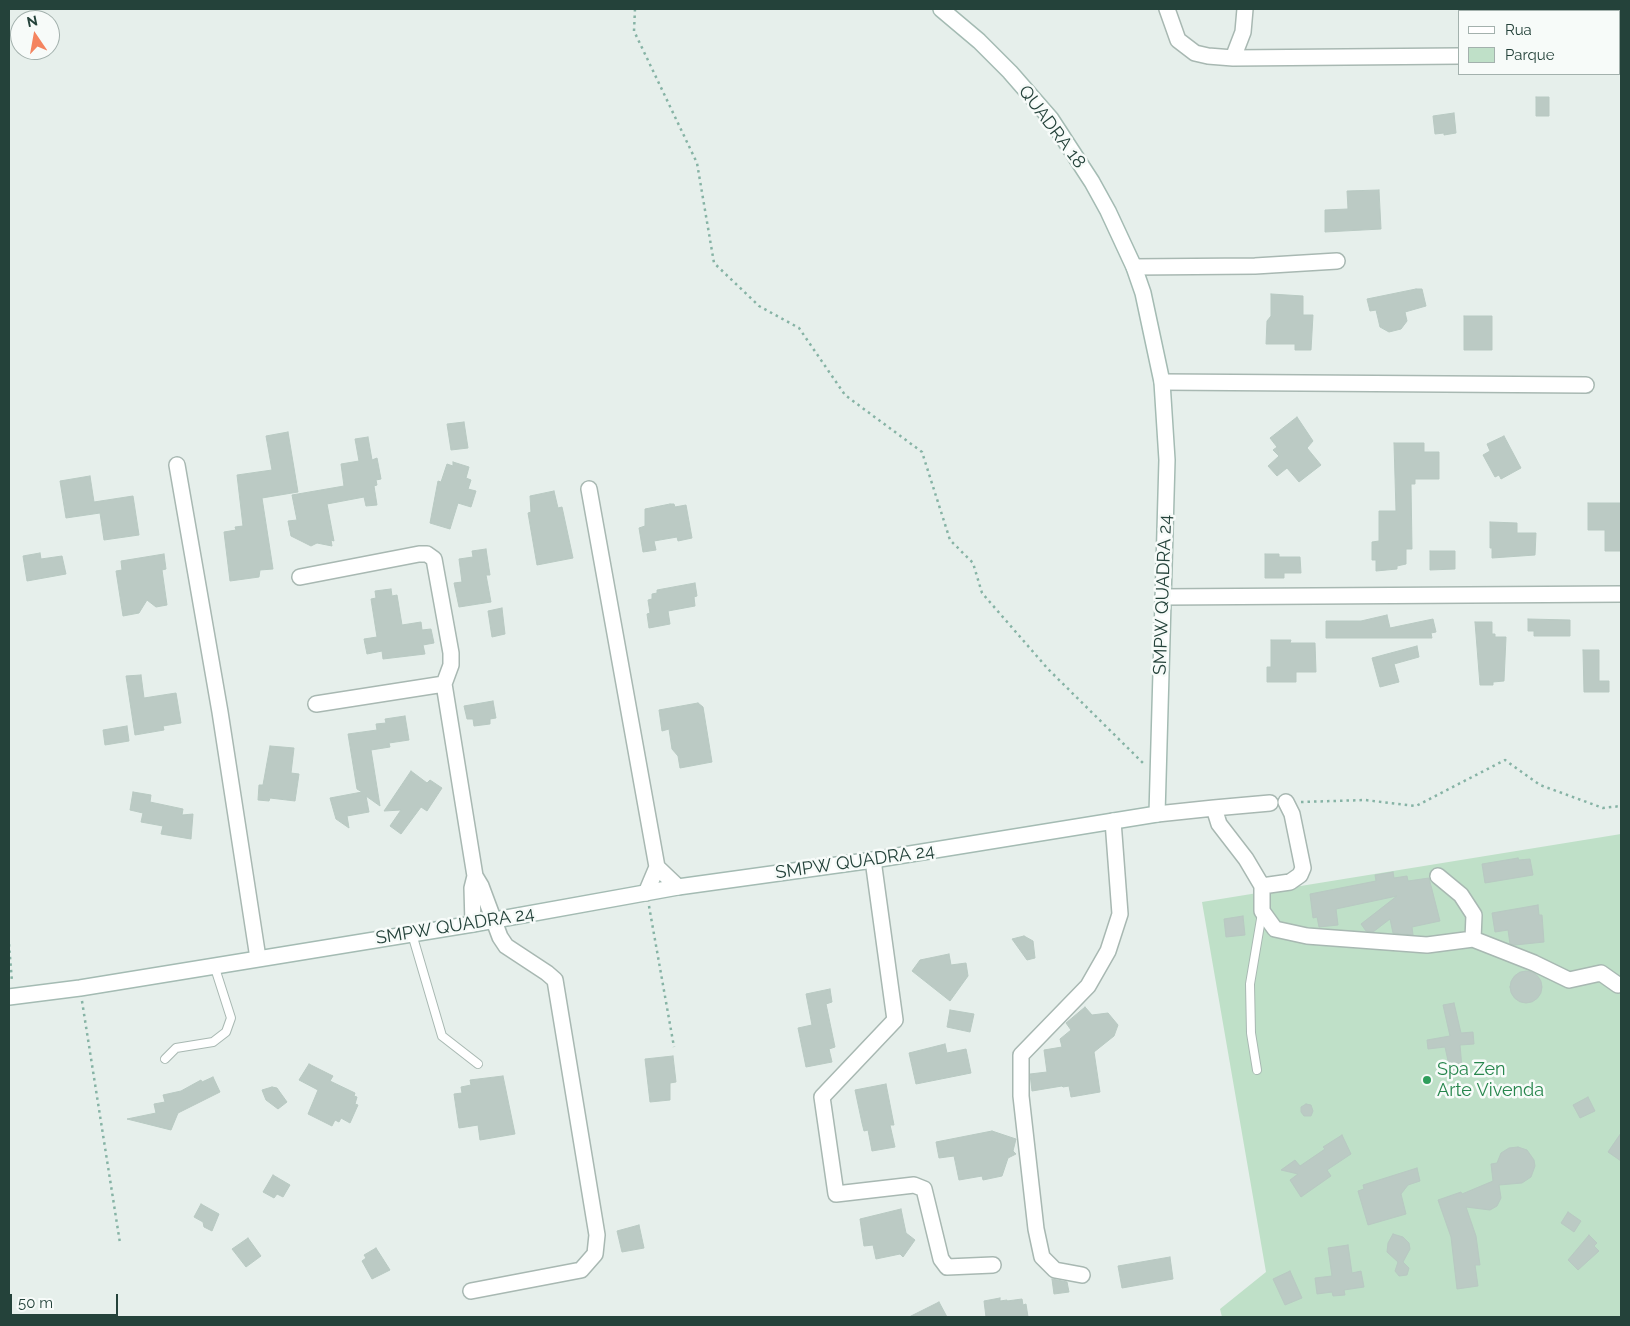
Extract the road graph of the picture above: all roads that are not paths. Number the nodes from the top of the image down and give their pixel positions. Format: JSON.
{"nodes":[{"id":1,"x":941,"y":9,"type":"edge"},
{"id":2,"x":1167,"y":9,"type":"edge"},
{"id":3,"x":1245,"y":9,"type":"edge"},
{"id":4,"x":1458,"y":56,"type":"edge"},
{"id":5,"x":1233,"y":58,"type":"junction"},
{"id":6,"x":1337,"y":261,"type":"dead end"},
{"id":7,"x":1134,"y":267,"type":"junction"},
{"id":8,"x":1162,"y":382,"type":"junction"},
{"id":9,"x":1586,"y":384,"type":"dead end"},
{"id":10,"x":177,"y":465,"type":"dead end"},
{"id":11,"x":589,"y":489,"type":"dead end"},
{"id":12,"x":300,"y":577,"type":"dead end"},
{"id":13,"x":1621,"y":594,"type":"edge"},
{"id":14,"x":1163,"y":597,"type":"junction"},
{"id":15,"x":444,"y":684,"type":"junction"},
{"id":16,"x":316,"y":704,"type":"dead end"},
{"id":17,"x":1286,"y":802,"type":"road end"},
{"id":18,"x":1270,"y":803,"type":"dead end"},
{"id":19,"x":1214,"y":808,"type":"junction"},
{"id":20,"x":1157,"y":814,"type":"junction"},
{"id":21,"x":1113,"y":821,"type":"junction"},
{"id":22,"x":873,"y":860,"type":"junction"},
{"id":23,"x":657,"y":866,"type":"junction"},
{"id":24,"x":475,"y":876,"type":"junction"},
{"id":25,"x":1438,"y":876,"type":"dead end"},
{"id":26,"x":1262,"y":886,"type":"junction"},
{"id":27,"x":678,"y":887,"type":"junction"},
{"id":28,"x":646,"y":893,"type":"junction"},
{"id":29,"x":1262,"y":911,"type":"junction"},
{"id":30,"x":495,"y":920,"type":"junction"},
{"id":31,"x":473,"y":924,"type":"junction"},
{"id":32,"x":412,"y":934,"type":"junction"},
{"id":33,"x":1473,"y":939,"type":"junction"},
{"id":34,"x":258,"y":958,"type":"junction"},
{"id":35,"x":214,"y":965,"type":"junction"},
{"id":36,"x":1618,"y":985,"type":"dead end"},
{"id":37,"x":11,"y":996,"type":"edge"},
{"id":38,"x":165,"y":1059,"type":"dead end"},
{"id":39,"x":478,"y":1064,"type":"dead end"},
{"id":40,"x":1257,"y":1070,"type":"dead end"},
{"id":41,"x":993,"y":1265,"type":"dead end"},
{"id":42,"x":1082,"y":1275,"type":"dead end"},
{"id":43,"x":471,"y":1291,"type":"dead end"}],
"edges":[{"from":1,"to":7,"type":"street","name":"QUADRA 18"},
{"from":2,"to":5,"type":"street"},
{"from":3,"to":5,"type":"street"},
{"from":4,"to":5,"type":"street"},
{"from":6,"to":7,"type":"street"},
{"from":7,"to":8,"type":"street","name":"SMPW QUADRA 24"},
{"from":8,"to":9,"type":"street"},
{"from":8,"to":14,"type":"street","name":"SMPW QUADRA 24"},
{"from":10,"to":34,"type":"street"},
{"from":11,"to":23,"type":"street"},
{"from":12,"to":15,"type":"street"},
{"from":13,"to":14,"type":"street"},
{"from":14,"to":20,"type":"street","name":"SMPW QUADRA 24"},
{"from":15,"to":16,"type":"street"},
{"from":15,"to":24,"type":"street"},
{"from":17,"to":26,"type":"street"},
{"from":18,"to":19,"type":"street"},
{"from":19,"to":20,"type":"street"},
{"from":19,"to":26,"type":"street"},
{"from":20,"to":21,"type":"street","name":"SMPW QUADRA 24"},
{"from":21,"to":22,"type":"street","name":"SMPW QUADRA 24"},
{"from":21,"to":42,"type":"street"},
{"from":22,"to":27,"type":"street","name":"SMPW QUADRA 24"},
{"from":22,"to":41,"type":"street"},
{"from":23,"to":27,"type":"street"},
{"from":23,"to":28,"type":"street"},
{"from":24,"to":30,"type":"street"},
{"from":24,"to":31,"type":"street"},
{"from":25,"to":33,"type":"street"},
{"from":26,"to":29,"type":"street"},
{"from":27,"to":28,"type":"street","name":"SMPW QUADRA 24"},
{"from":28,"to":30,"type":"street","name":"SMPW QUADRA 24"},
{"from":29,"to":33,"type":"street"},
{"from":29,"to":40,"type":"lane"},
{"from":30,"to":31,"type":"street","name":"SMPW QUADRA 24"},
{"from":30,"to":43,"type":"street"},
{"from":31,"to":32,"type":"street","name":"SMPW QUADRA 24"},
{"from":32,"to":34,"type":"street","name":"SMPW QUADRA 24"},
{"from":32,"to":39,"type":"lane"},
{"from":33,"to":36,"type":"street"},
{"from":34,"to":35,"type":"street","name":"SMPW QUADRA 24"},
{"from":35,"to":37,"type":"street","name":"SMPW QUADRA 24"},
{"from":35,"to":38,"type":"lane"}]}
